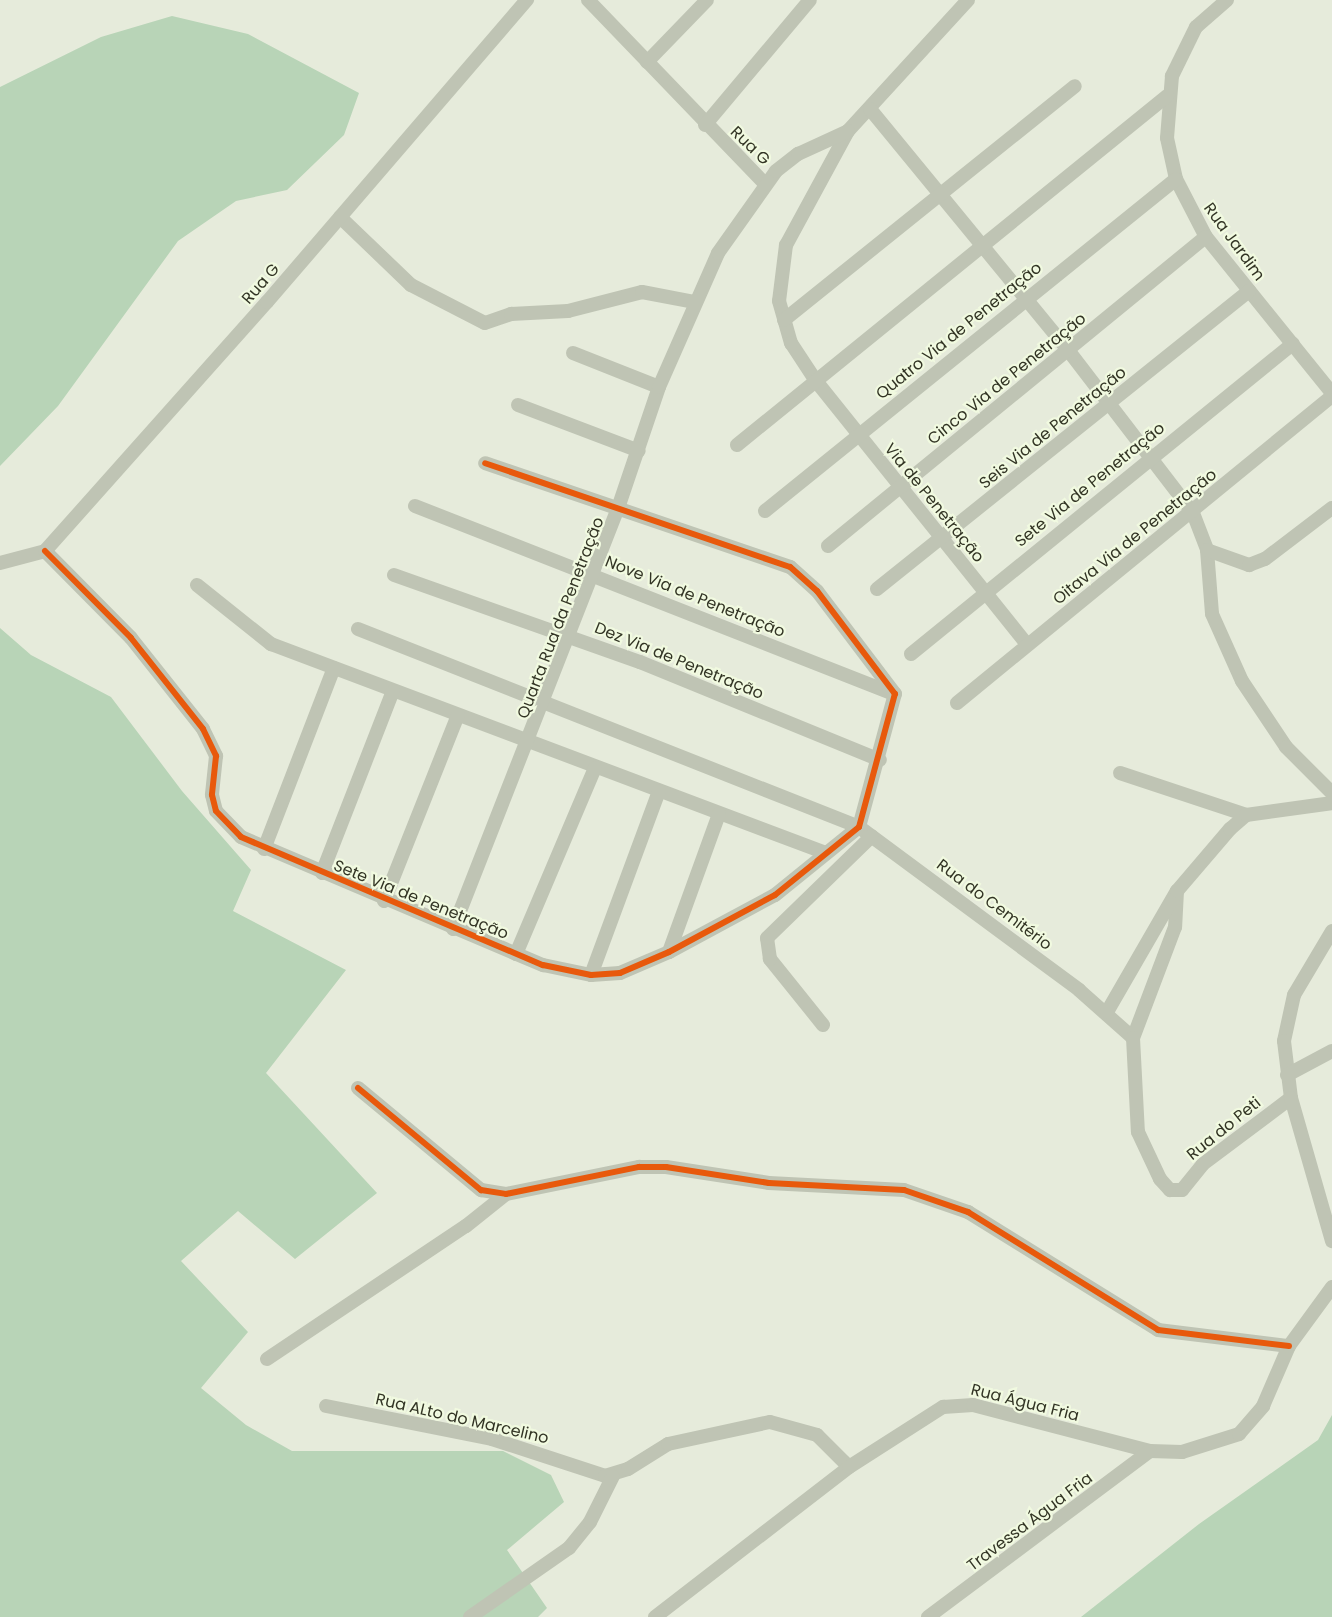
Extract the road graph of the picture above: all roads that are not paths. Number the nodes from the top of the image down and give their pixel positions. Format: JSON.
{"nodes":[{"id":1,"x":527,"y":0,"type":"edge"},
{"id":2,"x":588,"y":0,"type":"edge"},
{"id":3,"x":707,"y":0,"type":"edge"},
{"id":4,"x":810,"y":0,"type":"edge"},
{"id":5,"x":968,"y":0,"type":"edge"},
{"id":6,"x":1227,"y":0,"type":"edge"},
{"id":7,"x":647,"y":62,"type":"junction"},
{"id":8,"x":1076,"y":86,"type":"dead end"},
{"id":9,"x":1167,"y":96,"type":"junction"},
{"id":10,"x":870,"y":109,"type":"junction"},
{"id":11,"x":705,"y":125,"type":"junction"},
{"id":12,"x":848,"y":131,"type":"junction"},
{"id":13,"x":1176,"y":179,"type":"junction"},
{"id":14,"x":765,"y":184,"type":"junction"},
{"id":15,"x":939,"y":195,"type":"junction"},
{"id":16,"x":340,"y":217,"type":"junction"},
{"id":17,"x":1206,"y":237,"type":"junction"},
{"id":18,"x":982,"y":247,"type":"junction"},
{"id":19,"x":1249,"y":291,"type":"junction"},
{"id":20,"x":1023,"y":299,"type":"junction"},
{"id":21,"x":695,"y":302,"type":"junction"},
{"id":22,"x":784,"y":320,"type":"junction"},
{"id":23,"x":1293,"y":344,"type":"junction"},
{"id":24,"x":1068,"y":350,"type":"junction"},
{"id":25,"x":573,"y":353,"type":"dead end"},
{"id":26,"x":816,"y":381,"type":"junction"},
{"id":27,"x":659,"y":387,"type":"junction"},
{"id":28,"x":1332,"y":394,"type":"edge"},
{"id":29,"x":1110,"y":403,"type":"junction"},
{"id":30,"x":518,"y":405,"type":"dead end"},
{"id":31,"x":857,"y":433,"type":"junction"},
{"id":32,"x":737,"y":445,"type":"dead end"},
{"id":33,"x":639,"y":451,"type":"junction"},
{"id":34,"x":1151,"y":454,"type":"junction"},
{"id":35,"x":486,"y":463,"type":"dead end"},
{"id":36,"x":900,"y":488,"type":"junction"},
{"id":37,"x":415,"y":506,"type":"dead end"},
{"id":38,"x":1332,"y":508,"type":"edge"},
{"id":39,"x":617,"y":510,"type":"junction"},
{"id":40,"x":765,"y":511,"type":"dead end"},
{"id":41,"x":1193,"y":513,"type":"junction"},
{"id":42,"x":941,"y":539,"type":"junction"},
{"id":43,"x":828,"y":546,"type":"dead end"},
{"id":44,"x":1207,"y":550,"type":"junction"},
{"id":45,"x":45,"y":551,"type":"junction"},
{"id":46,"x":0,"y":563,"type":"edge"},
{"id":47,"x":592,"y":573,"type":"junction"},
{"id":48,"x":394,"y":575,"type":"dead end"},
{"id":49,"x":197,"y":585,"type":"dead end"},
{"id":50,"x":877,"y":589,"type":"dead end"},
{"id":51,"x":985,"y":592,"type":"junction"},
{"id":52,"x":358,"y":628,"type":"dead end"},
{"id":53,"x":568,"y":635,"type":"junction"},
{"id":54,"x":1027,"y":644,"type":"junction"},
{"id":55,"x":911,"y":654,"type":"dead end"},
{"id":56,"x":334,"y":668,"type":"junction"},
{"id":57,"x":393,"y":691,"type":"junction"},
{"id":58,"x":895,"y":694,"type":"junction"},
{"id":59,"x":542,"y":699,"type":"junction"},
{"id":60,"x":957,"y":703,"type":"dead end"},
{"id":61,"x":458,"y":715,"type":"junction"},
{"id":62,"x":527,"y":743,"type":"junction"},
{"id":63,"x":880,"y":760,"type":"junction"},
{"id":64,"x":595,"y":768,"type":"junction"},
{"id":65,"x":1120,"y":773,"type":"dead end"},
{"id":66,"x":659,"y":791,"type":"junction"},
{"id":67,"x":1332,"y":793,"type":"edge"},
{"id":68,"x":1332,"y":803,"type":"edge"},
{"id":69,"x":720,"y":814,"type":"junction"},
{"id":70,"x":1246,"y":815,"type":"junction"},
{"id":71,"x":859,"y":827,"type":"junction"},
{"id":72,"x":872,"y":836,"type":"junction"},
{"id":73,"x":264,"y":849,"type":"junction"},
{"id":74,"x":826,"y":853,"type":"junction"},
{"id":75,"x":322,"y":873,"type":"junction"},
{"id":76,"x":1178,"y":891,"type":"junction"},
{"id":77,"x":384,"y":901,"type":"junction"},
{"id":78,"x":453,"y":928,"type":"junction"},
{"id":79,"x":1332,"y":931,"type":"edge"},
{"id":80,"x":669,"y":952,"type":"junction"},
{"id":81,"x":516,"y":954,"type":"junction"},
{"id":82,"x":591,"y":975,"type":"junction"},
{"id":83,"x":1107,"y":1012,"type":"junction"},
{"id":84,"x":823,"y":1025,"type":"dead end"},
{"id":85,"x":1133,"y":1038,"type":"junction"},
{"id":86,"x":1332,"y":1051,"type":"edge"},
{"id":87,"x":1287,"y":1075,"type":"junction"},
{"id":88,"x":358,"y":1088,"type":"dead end"},
{"id":89,"x":1291,"y":1098,"type":"junction"},
{"id":90,"x":506,"y":1194,"type":"junction"},
{"id":91,"x":1332,"y":1241,"type":"edge"},
{"id":92,"x":1332,"y":1287,"type":"edge"},
{"id":93,"x":1289,"y":1346,"type":"junction"},
{"id":94,"x":267,"y":1359,"type":"dead end"},
{"id":95,"x":326,"y":1406,"type":"dead end"},
{"id":96,"x":1150,"y":1451,"type":"junction"},
{"id":97,"x":849,"y":1467,"type":"junction"},
{"id":98,"x":613,"y":1476,"type":"junction"},
{"id":99,"x":470,"y":1617,"type":"edge"},
{"id":100,"x":655,"y":1617,"type":"edge"},
{"id":101,"x":928,"y":1617,"type":"edge"}],
"edges":[{"from":1,"to":16,"type":"street","name":"Rua G"},
{"from":2,"to":7,"type":"street","name":"Rua G"},
{"from":3,"to":7,"type":"street"},
{"from":4,"to":11,"type":"street"},
{"from":5,"to":10,"type":"street","name":"Via de Penetração"},
{"from":6,"to":9,"type":"street","name":"Rua Jardim"},
{"from":7,"to":11,"type":"street","name":"Rua G"},
{"from":8,"to":15,"type":"street"},
{"from":9,"to":13,"type":"street","name":"Rua Jardim"},
{"from":9,"to":18,"type":"street"},
{"from":10,"to":12,"type":"street","name":"Via de Penetração"},
{"from":10,"to":15,"type":"street"},
{"from":11,"to":14,"type":"street","name":"Rua G"},
{"from":12,"to":14,"type":"street","name":"Quarta Rua da Penetração"},
{"from":12,"to":22,"type":"street","name":"Via de Penetração"},
{"from":13,"to":17,"type":"street","name":"Rua Jardim"},
{"from":13,"to":20,"type":"street","name":"Quatro Via de Penetração"},
{"from":14,"to":21,"type":"street","name":"Quarta Rua da Penetração"},
{"from":15,"to":18,"type":"street"},
{"from":15,"to":22,"type":"street"},
{"from":16,"to":21,"type":"street"},
{"from":16,"to":45,"type":"street","name":"Rua G"},
{"from":17,"to":19,"type":"street","name":"Rua Jardim"},
{"from":17,"to":24,"type":"street","name":"Cinco Via de Penetração"},
{"from":18,"to":20,"type":"street"},
{"from":18,"to":26,"type":"street"},
{"from":19,"to":23,"type":"street","name":"Rua Jardim"},
{"from":19,"to":29,"type":"street","name":"Seis Via de Penetração"},
{"from":20,"to":24,"type":"street"},
{"from":20,"to":31,"type":"street","name":"Quatro Via de Penetração"},
{"from":21,"to":27,"type":"street","name":"Quarta Rua da Penetração"},
{"from":22,"to":26,"type":"street","name":"Via de Penetração"},
{"from":23,"to":28,"type":"street","name":"Rua Jardim"},
{"from":23,"to":34,"type":"street","name":"Sete Via de Penetração"},
{"from":24,"to":29,"type":"street"},
{"from":24,"to":36,"type":"street","name":"Cinco Via de Penetração"},
{"from":25,"to":27,"type":"street"},
{"from":26,"to":31,"type":"street","name":"Via de Penetração"},
{"from":26,"to":32,"type":"street"},
{"from":27,"to":33,"type":"street","name":"Quarta Rua da Penetração"},
{"from":28,"to":41,"type":"street","name":"Oitava Via de Penetração"},
{"from":29,"to":34,"type":"street"},
{"from":29,"to":42,"type":"street","name":"Seis Via de Penetração"},
{"from":30,"to":33,"type":"street"},
{"from":31,"to":36,"type":"street","name":"Via de Penetração"},
{"from":31,"to":40,"type":"street","name":"Quatro Via de Penetração"},
{"from":33,"to":39,"type":"street","name":"Quarta Rua da Penetração"},
{"from":34,"to":41,"type":"street"},
{"from":34,"to":51,"type":"street","name":"Sete Via de Penetração"},
{"from":35,"to":39,"type":"street"},
{"from":36,"to":42,"type":"street","name":"Via de Penetração"},
{"from":36,"to":43,"type":"street","name":"Cinco Via de Penetração"},
{"from":37,"to":47,"type":"street","name":"Nove Via de Penetração"},
{"from":38,"to":44,"type":"street"},
{"from":39,"to":47,"type":"street","name":"Quarta Rua da Penetração"},
{"from":39,"to":58,"type":"street"},
{"from":41,"to":44,"type":"street"},
{"from":41,"to":54,"type":"street","name":"Oitava Via de Penetração"},
{"from":42,"to":50,"type":"street","name":"Seis Via de Penetração"},
{"from":42,"to":51,"type":"street","name":"Via de Penetração"},
{"from":44,"to":67,"type":"street"},
{"from":45,"to":46,"type":"street"},
{"from":45,"to":73,"type":"street","name":"Sete Via de Penetração"},
{"from":47,"to":53,"type":"street","name":"Quarta Rua da Penetração"},
{"from":47,"to":58,"type":"street","name":"Nove Via de Penetração"},
{"from":48,"to":53,"type":"street","name":"Dez Via de Penetração"},
{"from":49,"to":56,"type":"street"},
{"from":51,"to":54,"type":"street","name":"Via de Penetração"},
{"from":51,"to":55,"type":"street","name":"Sete Via de Penetração"},
{"from":52,"to":59,"type":"street","name":"Rua do Cemitério"},
{"from":53,"to":59,"type":"street","name":"Quarta Rua da Penetração"},
{"from":53,"to":63,"type":"street","name":"Dez Via de Penetração"},
{"from":54,"to":60,"type":"street","name":"Oitava Via de Penetração"},
{"from":56,"to":57,"type":"street"},
{"from":56,"to":73,"type":"street"},
{"from":57,"to":61,"type":"street"},
{"from":57,"to":75,"type":"street"},
{"from":58,"to":63,"type":"street"},
{"from":59,"to":62,"type":"street","name":"Quarta Rua da Penetração"},
{"from":59,"to":71,"type":"street","name":"Rua do Cemitério"},
{"from":61,"to":62,"type":"street"},
{"from":61,"to":77,"type":"street"},
{"from":62,"to":64,"type":"street"},
{"from":62,"to":78,"type":"street","name":"Quarta Rua da Penetração"},
{"from":63,"to":71,"type":"street"},
{"from":64,"to":66,"type":"street"},
{"from":64,"to":81,"type":"street"},
{"from":65,"to":70,"type":"street"},
{"from":66,"to":69,"type":"street"},
{"from":66,"to":82,"type":"street"},
{"from":68,"to":70,"type":"street"},
{"from":69,"to":74,"type":"street"},
{"from":69,"to":80,"type":"street"},
{"from":70,"to":76,"type":"street"},
{"from":71,"to":72,"type":"street","name":"Rua do Cemitério"},
{"from":71,"to":74,"type":"street","name":"Sete Via de Penetração"},
{"from":72,"to":83,"type":"street","name":"Rua do Cemitério"},
{"from":72,"to":84,"type":"street"},
{"from":73,"to":75,"type":"street","name":"Sete Via de Penetração"},
{"from":74,"to":80,"type":"street","name":"Sete Via de Penetração"},
{"from":75,"to":77,"type":"street","name":"Sete Via de Penetração"},
{"from":76,"to":83,"type":"street"},
{"from":76,"to":85,"type":"street"},
{"from":77,"to":78,"type":"street","name":"Sete Via de Penetração"},
{"from":78,"to":81,"type":"street","name":"Sete Via de Penetração"},
{"from":79,"to":87,"type":"street"},
{"from":80,"to":82,"type":"street","name":"Sete Via de Penetração"},
{"from":81,"to":82,"type":"street","name":"Sete Via de Penetração"},
{"from":83,"to":85,"type":"street","name":"Rua do Cemitério"},
{"from":85,"to":89,"type":"street","name":"Rua do Peti"},
{"from":86,"to":87,"type":"street"},
{"from":87,"to":89,"type":"street"},
{"from":88,"to":90,"type":"street"},
{"from":89,"to":91,"type":"street"},
{"from":90,"to":93,"type":"street"},
{"from":90,"to":94,"type":"street"},
{"from":92,"to":93,"type":"street","name":"Rua Água Fria"},
{"from":93,"to":96,"type":"street","name":"Rua Água Fria"},
{"from":95,"to":98,"type":"street","name":"Rua ALto do Marcelino"},
{"from":96,"to":97,"type":"street","name":"Rua Água Fria"},
{"from":96,"to":101,"type":"street","name":"Travessa Água Fria"},
{"from":97,"to":98,"type":"street"},
{"from":97,"to":100,"type":"street","name":"Rua Água Fria"},
{"from":98,"to":99,"type":"street"}]}
